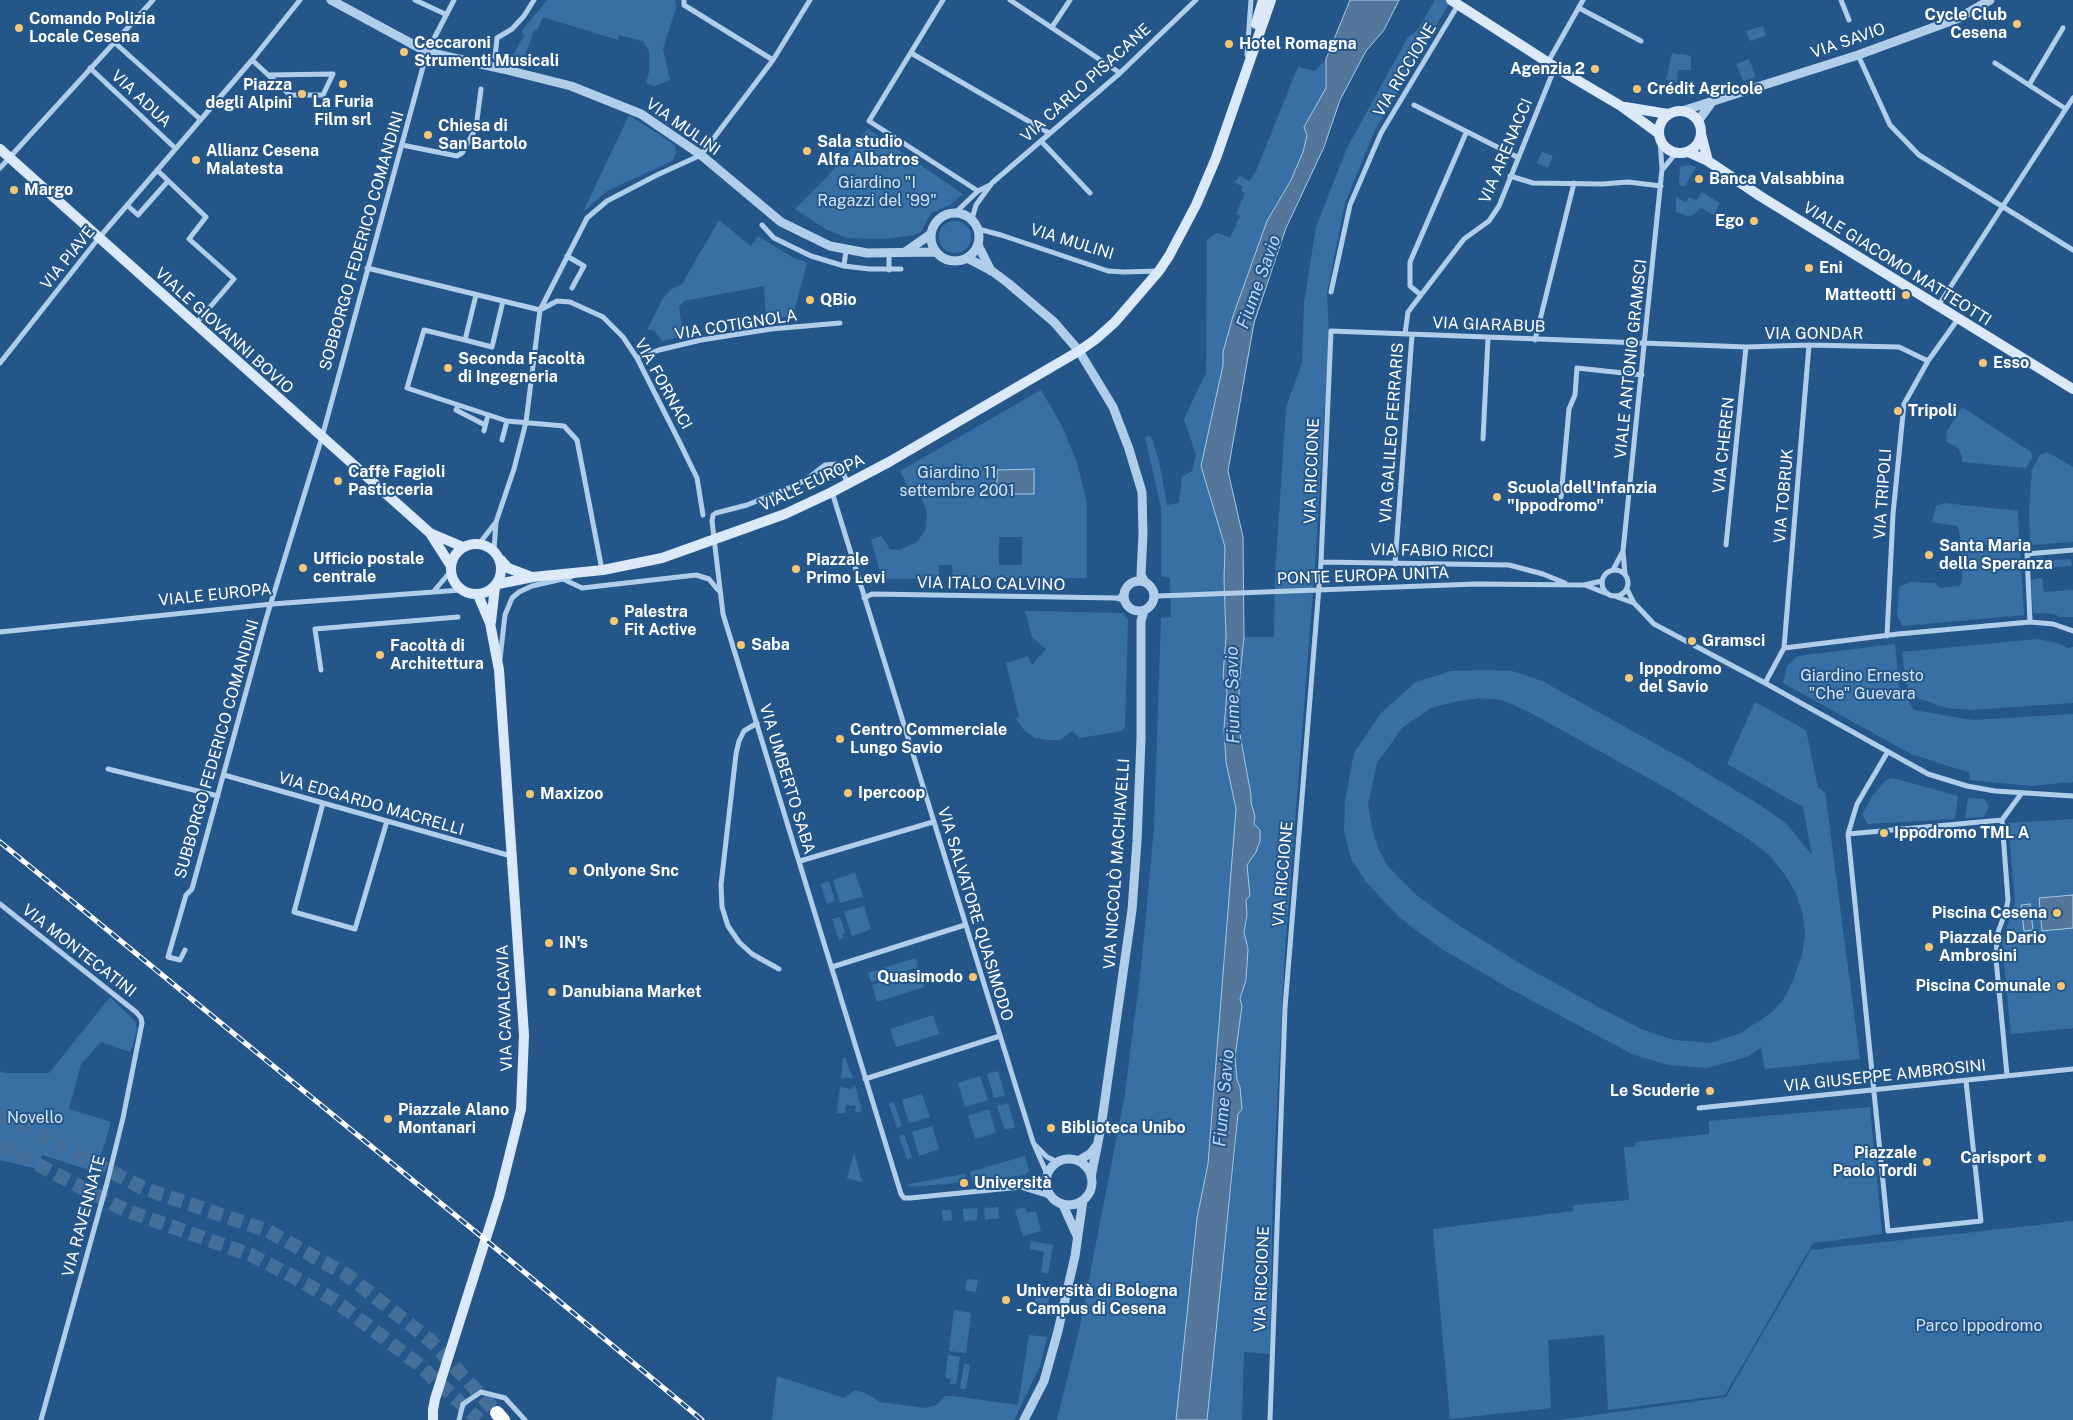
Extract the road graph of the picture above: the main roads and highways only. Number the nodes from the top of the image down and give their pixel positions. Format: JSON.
{"nodes":[{"id":1,"x":1263,"y":0,"type":"edge"},
{"id":2,"x":1271,"y":0,"type":"edge"},
{"id":3,"x":1455,"y":2,"type":"edge"},
{"id":4,"x":1241,"y":83,"type":"junction"},
{"id":5,"x":1621,"y":106,"type":"junction"},
{"id":6,"x":1668,"y":114,"type":"junction"},
{"id":7,"x":1701,"y":134,"type":"junction"},
{"id":8,"x":1659,"y":137,"type":"junction"},
{"id":9,"x":0,"y":150,"type":"edge"},
{"id":10,"x":1688,"y":152,"type":"junction"},
{"id":11,"x":1708,"y":161,"type":"junction"},
{"id":12,"x":2073,"y":389,"type":"edge"},
{"id":13,"x":430,"y":534,"type":"junction"},
{"id":14,"x":463,"y":548,"type":"junction"},
{"id":15,"x":500,"y":560,"type":"junction"},
{"id":16,"x":451,"y":568,"type":"junction"},
{"id":17,"x":533,"y":577,"type":"junction"},
{"id":18,"x":497,"y":585,"type":"junction"},
{"id":19,"x":478,"y":595,"type":"junction"},
{"id":20,"x":490,"y":623,"type":"junction"},
{"id":21,"x":433,"y":1415,"type":"edge"}],
"edges":[{"from":1,"to":4,"type":"main road"},
{"from":2,"to":4,"type":"main road"},
{"from":3,"to":5,"type":"main road"},
{"from":4,"to":17,"type":"main road","name":"VIALE EUROPA"},
{"from":5,"to":6,"type":"main road"},
{"from":5,"to":8,"type":"main road"},
{"from":6,"to":7,"type":"main road"},
{"from":6,"to":8,"type":"main road"},
{"from":7,"to":10,"type":"main road"},
{"from":7,"to":11,"type":"main road"},
{"from":8,"to":10,"type":"main road"},
{"from":9,"to":13,"type":"main road","name":"VIALE GIOVANNI BOVIO"},
{"from":10,"to":11,"type":"main road","name":"VIALE GIACOMO MATTEOTTI"},
{"from":11,"to":12,"type":"main road","name":"VIALE GIACOMO MATTEOTTI"},
{"from":13,"to":14,"type":"main road","name":"VIALE GIOVANNI BOVIO"},
{"from":13,"to":16,"type":"main road","name":"VIALE GIOVANNI BOVIO"},
{"from":14,"to":15,"type":"main road"},
{"from":14,"to":16,"type":"main road"},
{"from":15,"to":17,"type":"main road","name":"VIALE EUROPA"},
{"from":15,"to":18,"type":"main road"},
{"from":16,"to":19,"type":"main road"},
{"from":17,"to":18,"type":"main road","name":"VIALE EUROPA"},
{"from":18,"to":19,"type":"main road"},
{"from":18,"to":20,"type":"main road","name":"VIA CAVALCAVIA"},
{"from":19,"to":20,"type":"main road","name":"VIA CAVALCAVIA"},
{"from":20,"to":21,"type":"main road","name":"VIA CAVALCAVIA"}]}
